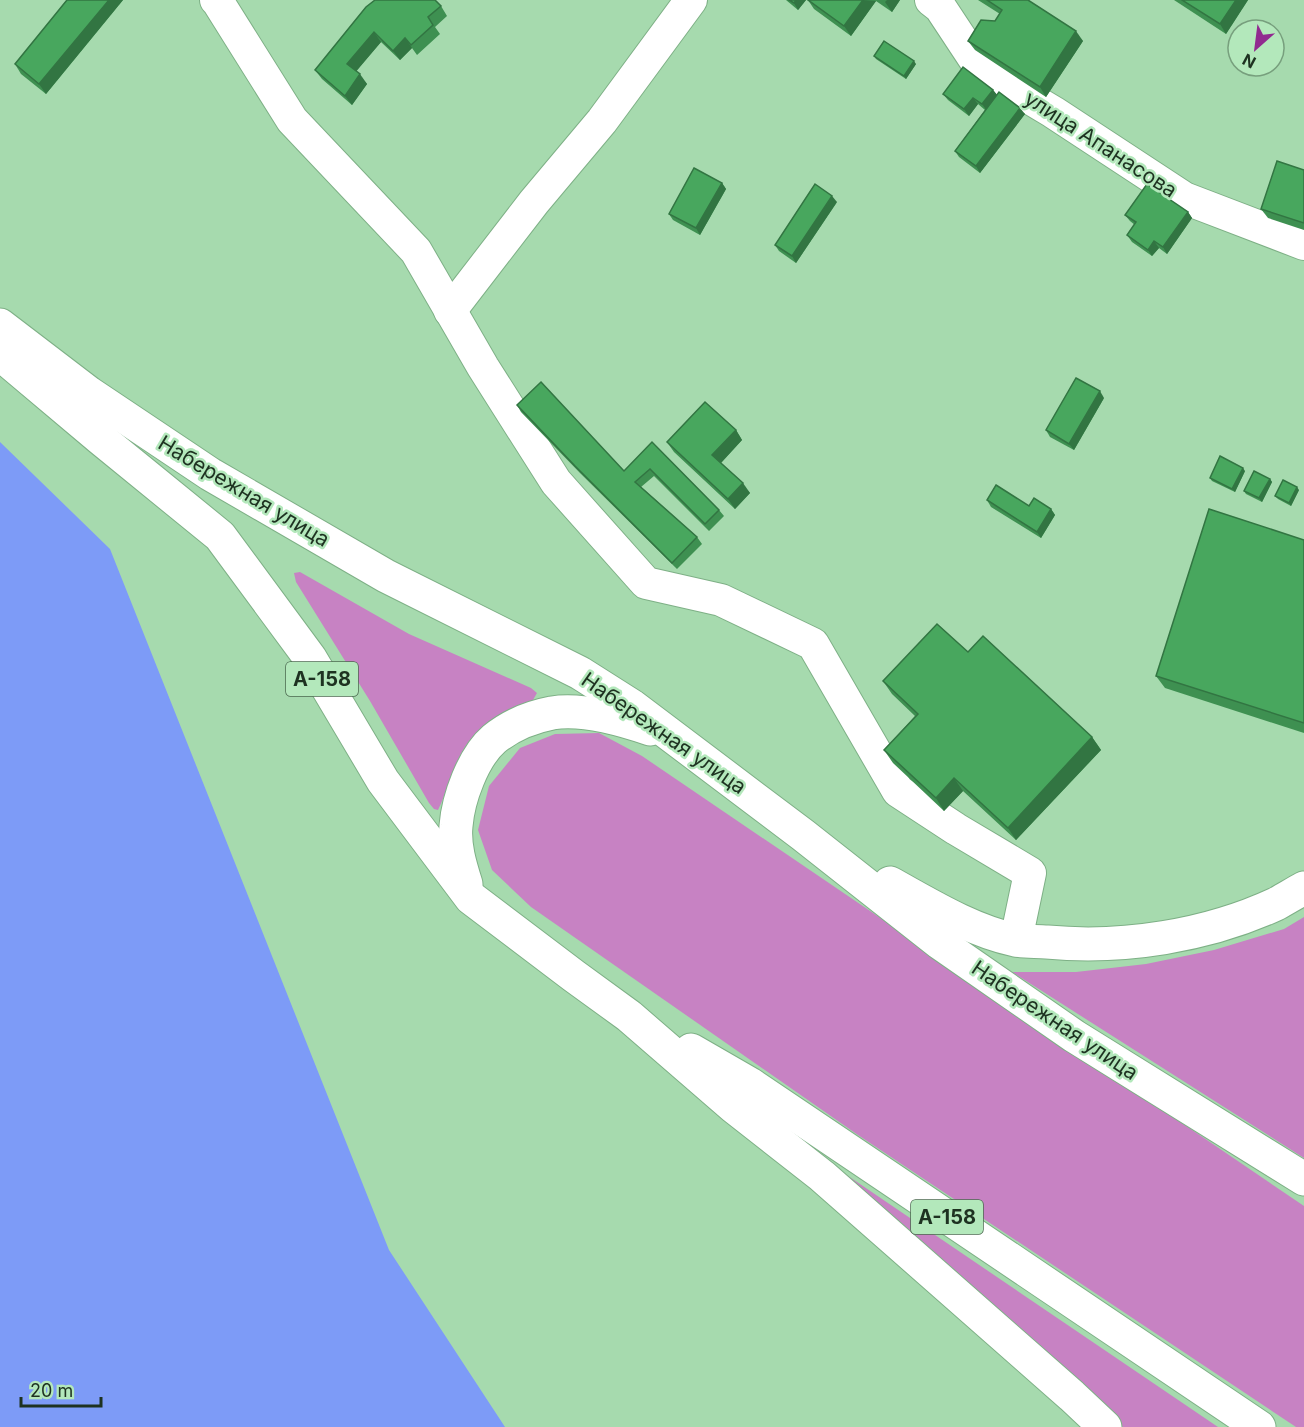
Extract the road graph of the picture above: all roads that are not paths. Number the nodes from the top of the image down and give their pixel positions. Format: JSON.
{"nodes":[{"id":1,"x":691,"y":0,"type":"edge"},
{"id":2,"x":217,"y":1,"type":"edge"},
{"id":3,"x":939,"y":2,"type":"edge"},
{"id":4,"x":1304,"y":244,"type":"edge"},
{"id":5,"x":450,"y":311,"type":"junction"},
{"id":6,"x":0,"y":325,"type":"edge"},
{"id":7,"x":0,"y":354,"type":"edge"},
{"id":8,"x":678,"y":739,"type":"junction"},
{"id":9,"x":803,"y":835,"type":"junction"},
{"id":10,"x":1304,"y":888,"type":"edge"},
{"id":11,"x":471,"y":898,"type":"junction"},
{"id":12,"x":1016,"y":940,"type":"junction"},
{"id":13,"x":629,"y":1016,"type":"junction"},
{"id":14,"x":1304,"y":1179,"type":"edge"},
{"id":15,"x":1105,"y":1427,"type":"edge"},
{"id":16,"x":1259,"y":1427,"type":"edge"}],
"edges":[{"from":1,"to":5,"type":"street"},
{"from":2,"to":5,"type":"street"},
{"from":3,"to":4,"type":"street","name":"улица Апанасова"},
{"from":5,"to":12,"type":"street"},
{"from":6,"to":8,"type":"main road","name":"Набережная улица"},
{"from":7,"to":11,"type":"main road","number":"А-158"},
{"from":8,"to":9,"type":"main road","name":"Набережная улица"},
{"from":8,"to":11,"type":"main road"},
{"from":9,"to":12,"type":"main road"},
{"from":9,"to":14,"type":"main road","name":"Набережная улица"},
{"from":10,"to":12,"type":"main road"},
{"from":11,"to":13,"type":"main road","number":"А-158"},
{"from":13,"to":15,"type":"main road"},
{"from":13,"to":16,"type":"main road","number":"А-158"}]}
